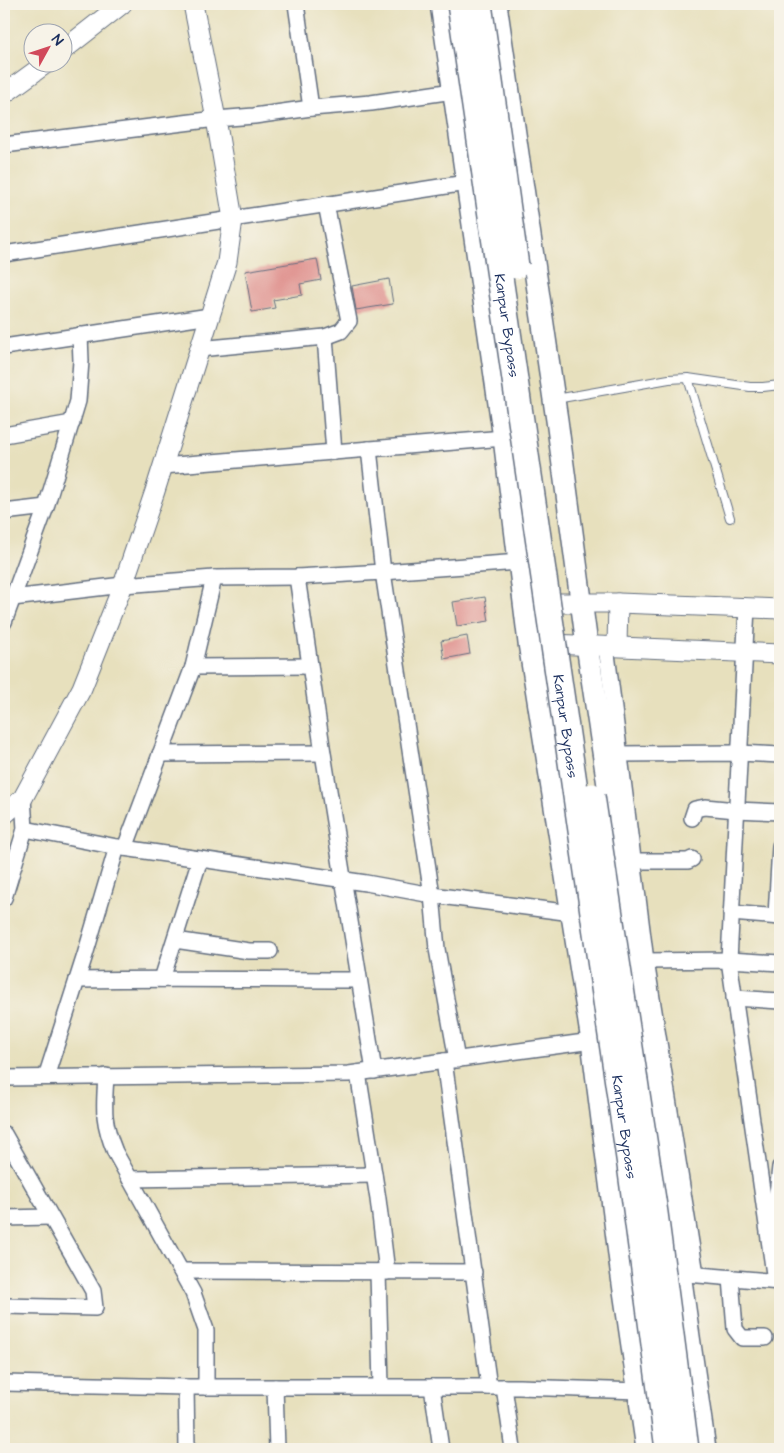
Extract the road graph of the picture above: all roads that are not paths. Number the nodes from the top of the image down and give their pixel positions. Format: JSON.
{"nodes":[{"id":1,"x":122,"y":4,"type":"edge"},
{"id":2,"x":192,"y":4,"type":"edge"},
{"id":3,"x":296,"y":4,"type":"edge"},
{"id":4,"x":441,"y":4,"type":"edge"},
{"id":5,"x":460,"y":4,"type":"edge"},
{"id":6,"x":479,"y":4,"type":"edge"},
{"id":7,"x":496,"y":4,"type":"edge"},
{"id":8,"x":72,"y":43,"type":"edge"},
{"id":9,"x":34,"y":72,"type":"edge"},
{"id":10,"x":453,"y":91,"type":"junction"},
{"id":11,"x":4,"y":94,"type":"edge"},
{"id":12,"x":311,"y":108,"type":"junction"},
{"id":13,"x":216,"y":119,"type":"junction"},
{"id":14,"x":4,"y":145,"type":"edge"},
{"id":15,"x":466,"y":183,"type":"junction"},
{"id":16,"x":326,"y":204,"type":"junction"},
{"id":17,"x":233,"y":219,"type":"junction"},
{"id":18,"x":4,"y":254,"type":"edge"},
{"id":19,"x":210,"y":316,"type":"junction"},
{"id":20,"x":80,"y":335,"type":"junction"},
{"id":21,"x":325,"y":337,"type":"junction"},
{"id":22,"x":4,"y":347,"type":"edge"},
{"id":23,"x":199,"y":350,"type":"junction"},
{"id":24,"x":688,"y":378,"type":"junction"},
{"id":25,"x":780,"y":385,"type":"edge"},
{"id":26,"x":554,"y":399,"type":"junction"},
{"id":27,"x":72,"y":423,"type":"junction"},
{"id":28,"x":4,"y":435,"type":"edge"},
{"id":29,"x":504,"y":438,"type":"junction"},
{"id":30,"x":369,"y":449,"type":"junction"},
{"id":31,"x":334,"y":452,"type":"junction"},
{"id":32,"x":163,"y":466,"type":"junction"},
{"id":33,"x":46,"y":507,"type":"junction"},
{"id":34,"x":4,"y":512,"type":"edge"},
{"id":35,"x":730,"y":518,"type":"dead end"},
{"id":36,"x":519,"y":562,"type":"junction"},
{"id":37,"x":383,"y":572,"type":"junction"},
{"id":38,"x":297,"y":577,"type":"junction"},
{"id":39,"x":214,"y":578,"type":"junction"},
{"id":40,"x":123,"y":584,"type":"junction"},
{"id":41,"x":8,"y":599,"type":"edge"},
{"id":42,"x":581,"y":602,"type":"junction"},
{"id":43,"x":524,"y":603,"type":"junction"},
{"id":44,"x":618,"y":603,"type":"junction"},
{"id":45,"x":748,"y":607,"type":"junction"},
{"id":46,"x":780,"y":609,"type":"edge"},
{"id":47,"x":4,"y":622,"type":"edge"},
{"id":48,"x":529,"y":643,"type":"junction"},
{"id":49,"x":603,"y":646,"type":"junction"},
{"id":50,"x":744,"y":652,"type":"junction"},
{"id":51,"x":780,"y":654,"type":"edge"},
{"id":52,"x":310,"y":666,"type":"junction"},
{"id":53,"x":193,"y":667,"type":"junction"},
{"id":54,"x":324,"y":753,"type":"junction"},
{"id":55,"x":739,"y":753,"type":"junction"},
{"id":56,"x":160,"y":754,"type":"junction"},
{"id":57,"x":619,"y":754,"type":"junction"},
{"id":58,"x":780,"y":755,"type":"edge"},
{"id":59,"x":23,"y":798,"type":"junction"},
{"id":60,"x":736,"y":810,"type":"junction"},
{"id":61,"x":689,"y":812,"type":"dead end"},
{"id":62,"x":780,"y":812,"type":"edge"},
{"id":63,"x":4,"y":815,"type":"edge"},
{"id":64,"x":25,"y":829,"type":"junction"},
{"id":65,"x":121,"y":847,"type":"junction"},
{"id":66,"x":780,"y":855,"type":"edge"},
{"id":67,"x":200,"y":859,"type":"junction"},
{"id":68,"x":692,"y":859,"type":"dead end"},
{"id":69,"x":633,"y":861,"type":"junction"},
{"id":70,"x":343,"y":880,"type":"junction"},
{"id":71,"x":432,"y":896,"type":"junction"},
{"id":72,"x":4,"y":898,"type":"edge"},
{"id":73,"x":572,"y":913,"type":"junction"},
{"id":74,"x":731,"y":914,"type":"junction"},
{"id":75,"x":778,"y":916,"type":"edge"},
{"id":76,"x":175,"y":940,"type":"junction"},
{"id":77,"x":270,"y":951,"type":"dead end"},
{"id":78,"x":729,"y":960,"type":"junction"},
{"id":79,"x":646,"y":961,"type":"junction"},
{"id":80,"x":780,"y":963,"type":"edge"},
{"id":81,"x":162,"y":979,"type":"junction"},
{"id":82,"x":77,"y":980,"type":"junction"},
{"id":83,"x":359,"y":980,"type":"junction"},
{"id":84,"x":734,"y":998,"type":"junction"},
{"id":85,"x":780,"y":1001,"type":"edge"},
{"id":86,"x":592,"y":1042,"type":"junction"},
{"id":87,"x":450,"y":1060,"type":"junction"},
{"id":88,"x":374,"y":1071,"type":"junction"},
{"id":89,"x":358,"y":1073,"type":"junction"},
{"id":90,"x":106,"y":1076,"type":"junction"},
{"id":91,"x":46,"y":1077,"type":"junction"},
{"id":92,"x":4,"y":1078,"type":"edge"},
{"id":93,"x":4,"y":1134,"type":"edge"},
{"id":94,"x":780,"y":1167,"type":"edge"},
{"id":95,"x":374,"y":1175,"type":"junction"},
{"id":96,"x":130,"y":1179,"type":"junction"},
{"id":97,"x":50,"y":1217,"type":"junction"},
{"id":98,"x":4,"y":1218,"type":"edge"},
{"id":99,"x":777,"y":1225,"type":"edge"},
{"id":100,"x":771,"y":1251,"type":"junction"},
{"id":101,"x":181,"y":1271,"type":"junction"},
{"id":102,"x":383,"y":1272,"type":"junction"},
{"id":103,"x":474,"y":1272,"type":"junction"},
{"id":104,"x":688,"y":1274,"type":"junction"},
{"id":105,"x":731,"y":1278,"type":"junction"},
{"id":106,"x":778,"y":1282,"type":"edge"},
{"id":107,"x":4,"y":1306,"type":"edge"},
{"id":108,"x":765,"y":1338,"type":"dead end"},
{"id":109,"x":4,"y":1384,"type":"edge"},
{"id":110,"x":275,"y":1386,"type":"junction"},
{"id":111,"x":381,"y":1386,"type":"junction"},
{"id":112,"x":186,"y":1387,"type":"junction"},
{"id":113,"x":206,"y":1387,"type":"junction"},
{"id":114,"x":432,"y":1387,"type":"junction"},
{"id":115,"x":496,"y":1387,"type":"junction"},
{"id":116,"x":639,"y":1391,"type":"junction"},
{"id":117,"x":187,"y":1449,"type":"edge"},
{"id":118,"x":277,"y":1449,"type":"edge"},
{"id":119,"x":441,"y":1449,"type":"edge"},
{"id":120,"x":513,"y":1449,"type":"edge"},
{"id":121,"x":647,"y":1449,"type":"edge"},
{"id":122,"x":668,"y":1449,"type":"edge"},
{"id":123,"x":686,"y":1449,"type":"edge"},
{"id":124,"x":705,"y":1449,"type":"edge"}],
"edges":[{"from":1,"to":8,"type":"street"},
{"from":2,"to":13,"type":"street"},
{"from":3,"to":12,"type":"street"},
{"from":4,"to":10,"type":"main road"},
{"from":5,"to":122,"type":"highway","name":"Kanpur Bypass","bridge":true},
{"from":6,"to":123,"type":"highway","name":"Kanpur Bypass","bridge":true},
{"from":7,"to":26,"type":"main road"},
{"from":9,"to":11,"type":"street"},
{"from":10,"to":12,"type":"street"},
{"from":10,"to":15,"type":"main road"},
{"from":12,"to":13,"type":"street"},
{"from":13,"to":14,"type":"street"},
{"from":13,"to":17,"type":"street"},
{"from":15,"to":16,"type":"street"},
{"from":15,"to":29,"type":"main road"},
{"from":16,"to":17,"type":"street"},
{"from":16,"to":21,"type":"street"},
{"from":17,"to":18,"type":"street"},
{"from":17,"to":19,"type":"street"},
{"from":19,"to":20,"type":"street"},
{"from":19,"to":23,"type":"street"},
{"from":20,"to":22,"type":"street"},
{"from":20,"to":27,"type":"street"},
{"from":21,"to":23,"type":"street"},
{"from":21,"to":31,"type":"street"},
{"from":23,"to":32,"type":"street"},
{"from":24,"to":25,"type":"lane"},
{"from":24,"to":26,"type":"lane"},
{"from":24,"to":35,"type":"lane"},
{"from":26,"to":42,"type":"main road"},
{"from":27,"to":28,"type":"street"},
{"from":27,"to":33,"type":"street"},
{"from":29,"to":30,"type":"street"},
{"from":29,"to":36,"type":"main road"},
{"from":30,"to":31,"type":"street"},
{"from":30,"to":37,"type":"street"},
{"from":31,"to":32,"type":"street"},
{"from":32,"to":40,"type":"street"},
{"from":33,"to":34,"type":"street"},
{"from":33,"to":41,"type":"street"},
{"from":36,"to":37,"type":"street"},
{"from":36,"to":43,"type":"main road"},
{"from":37,"to":38,"type":"street"},
{"from":37,"to":71,"type":"street"},
{"from":38,"to":39,"type":"street"},
{"from":38,"to":52,"type":"street"},
{"from":39,"to":40,"type":"street"},
{"from":39,"to":53,"type":"street"},
{"from":40,"to":41,"type":"street"},
{"from":40,"to":59,"type":"street"},
{"from":41,"to":47,"type":"street"},
{"from":42,"to":43,"type":"street"},
{"from":42,"to":44,"type":"street"},
{"from":42,"to":49,"type":"main road"},
{"from":43,"to":48,"type":"main road"},
{"from":44,"to":45,"type":"street"},
{"from":44,"to":49,"type":"street"},
{"from":45,"to":46,"type":"street"},
{"from":45,"to":50,"type":"street"},
{"from":48,"to":49,"type":"street"},
{"from":48,"to":73,"type":"main road"},
{"from":49,"to":50,"type":"street"},
{"from":49,"to":57,"type":"street"},
{"from":49,"to":104,"type":"main road"},
{"from":50,"to":51,"type":"street"},
{"from":50,"to":55,"type":"street"},
{"from":52,"to":53,"type":"street"},
{"from":52,"to":54,"type":"street"},
{"from":53,"to":56,"type":"street"},
{"from":54,"to":56,"type":"street"},
{"from":54,"to":70,"type":"street"},
{"from":55,"to":57,"type":"street"},
{"from":55,"to":58,"type":"street"},
{"from":55,"to":60,"type":"street"},
{"from":56,"to":65,"type":"street"},
{"from":57,"to":69,"type":"street"},
{"from":59,"to":63,"type":"street"},
{"from":59,"to":64,"type":"street"},
{"from":60,"to":61,"type":"street"},
{"from":60,"to":62,"type":"street"},
{"from":60,"to":74,"type":"street"},
{"from":64,"to":65,"type":"street"},
{"from":64,"to":72,"type":"street"},
{"from":65,"to":67,"type":"street"},
{"from":65,"to":82,"type":"street"},
{"from":66,"to":75,"type":"street"},
{"from":67,"to":70,"type":"street"},
{"from":67,"to":76,"type":"street"},
{"from":68,"to":69,"type":"street"},
{"from":69,"to":79,"type":"street"},
{"from":70,"to":71,"type":"street"},
{"from":70,"to":83,"type":"street"},
{"from":71,"to":73,"type":"street"},
{"from":71,"to":87,"type":"street"},
{"from":73,"to":86,"type":"main road"},
{"from":74,"to":75,"type":"street"},
{"from":74,"to":78,"type":"street"},
{"from":76,"to":77,"type":"street"},
{"from":76,"to":81,"type":"street"},
{"from":78,"to":79,"type":"street"},
{"from":78,"to":80,"type":"street"},
{"from":78,"to":84,"type":"street"},
{"from":79,"to":104,"type":"street"},
{"from":81,"to":82,"type":"street"},
{"from":81,"to":83,"type":"street"},
{"from":82,"to":91,"type":"street"},
{"from":83,"to":88,"type":"street"},
{"from":84,"to":85,"type":"street"},
{"from":84,"to":100,"type":"street"},
{"from":86,"to":87,"type":"street"},
{"from":86,"to":116,"type":"main road"},
{"from":87,"to":88,"type":"street"},
{"from":87,"to":103,"type":"street"},
{"from":88,"to":89,"type":"street"},
{"from":89,"to":90,"type":"street"},
{"from":89,"to":95,"type":"street"},
{"from":90,"to":91,"type":"street"},
{"from":90,"to":96,"type":"street"},
{"from":91,"to":92,"type":"street"},
{"from":93,"to":97,"type":"street"},
{"from":94,"to":99,"type":"street"},
{"from":95,"to":96,"type":"street"},
{"from":95,"to":102,"type":"street"},
{"from":96,"to":101,"type":"street"},
{"from":97,"to":98,"type":"street"},
{"from":97,"to":107,"type":"street"},
{"from":99,"to":100,"type":"street"},
{"from":100,"to":106,"type":"street"},
{"from":101,"to":102,"type":"street"},
{"from":101,"to":113,"type":"street"},
{"from":102,"to":103,"type":"street"},
{"from":102,"to":111,"type":"street"},
{"from":103,"to":115,"type":"street"},
{"from":104,"to":105,"type":"street"},
{"from":104,"to":124,"type":"main road"},
{"from":105,"to":106,"type":"street"},
{"from":105,"to":108,"type":"street"},
{"from":109,"to":112,"type":"street"},
{"from":110,"to":111,"type":"street"},
{"from":110,"to":113,"type":"street"},
{"from":110,"to":118,"type":"street"},
{"from":111,"to":114,"type":"street"},
{"from":112,"to":113,"type":"street"},
{"from":112,"to":117,"type":"street"},
{"from":114,"to":115,"type":"street"},
{"from":114,"to":119,"type":"street"},
{"from":115,"to":116,"type":"street"},
{"from":115,"to":120,"type":"street"},
{"from":116,"to":121,"type":"main road"}]}
